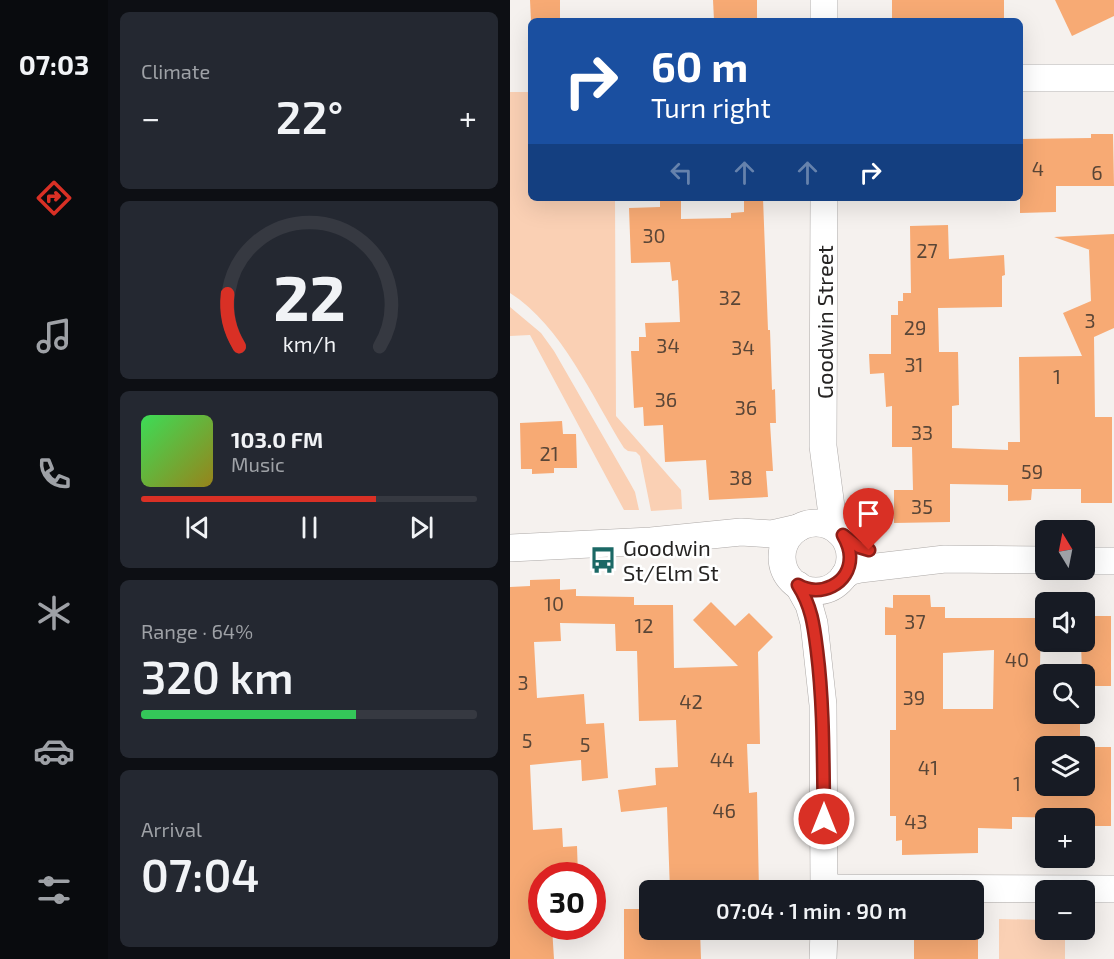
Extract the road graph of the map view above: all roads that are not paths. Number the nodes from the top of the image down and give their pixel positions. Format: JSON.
{"nodes":[{"id":1,"x":824,"y":0,"type":"edge"},
{"id":2,"x":824,"y":18,"type":"edge"},
{"id":3,"x":1023,"y":78,"type":"edge"},
{"id":4,"x":1114,"y":78,"type":"edge"},
{"id":5,"x":824,"y":201,"type":"edge"},
{"id":6,"x":824,"y":446,"type":"junction"},
{"id":7,"x":800,"y":527,"type":"junction"},
{"id":8,"x":841,"y":534,"type":"junction"},
{"id":9,"x":651,"y":541,"type":"junction"},
{"id":10,"x":510,"y":548,"type":"edge"},
{"id":11,"x":945,"y":559,"type":"junction"},
{"id":12,"x":1035,"y":560,"type":"edge"},
{"id":13,"x":1095,"y":561,"type":"edge"},
{"id":14,"x":1114,"y":561,"type":"edge"},
{"id":15,"x":792,"y":578,"type":"junction"},
{"id":16,"x":838,"y":581,"type":"junction"},
{"id":17,"x":823,"y":705,"type":"junction"},
{"id":18,"x":824,"y":880,"type":"edge"},
{"id":19,"x":984,"y":888,"type":"edge"},
{"id":20,"x":1114,"y":888,"type":"edge"},
{"id":21,"x":824,"y":940,"type":"edge"},
{"id":22,"x":823,"y":959,"type":"edge"}],
"edges":[{"from":1,"to":2,"type":"street"},
{"from":3,"to":4,"type":"street"},
{"from":5,"to":6,"type":"street","name":"Goodwin Street"},
{"from":6,"to":7,"type":"street","name":"Goodwin Street"},
{"from":6,"to":8,"type":"street","name":"Goodwin Street"},
{"from":7,"to":8,"type":"street"},
{"from":7,"to":9,"type":"street"},
{"from":7,"to":15,"type":"street"},
{"from":8,"to":11,"type":"street"},
{"from":8,"to":16,"type":"street"},
{"from":9,"to":10,"type":"street"},
{"from":9,"to":15,"type":"street"},
{"from":11,"to":12,"type":"street"},
{"from":11,"to":16,"type":"street"},
{"from":13,"to":14,"type":"street"},
{"from":15,"to":16,"type":"street"},
{"from":15,"to":17,"type":"street"},
{"from":16,"to":17,"type":"street"},
{"from":17,"to":18,"type":"street"},
{"from":19,"to":20,"type":"street"},
{"from":21,"to":22,"type":"street"}]}
